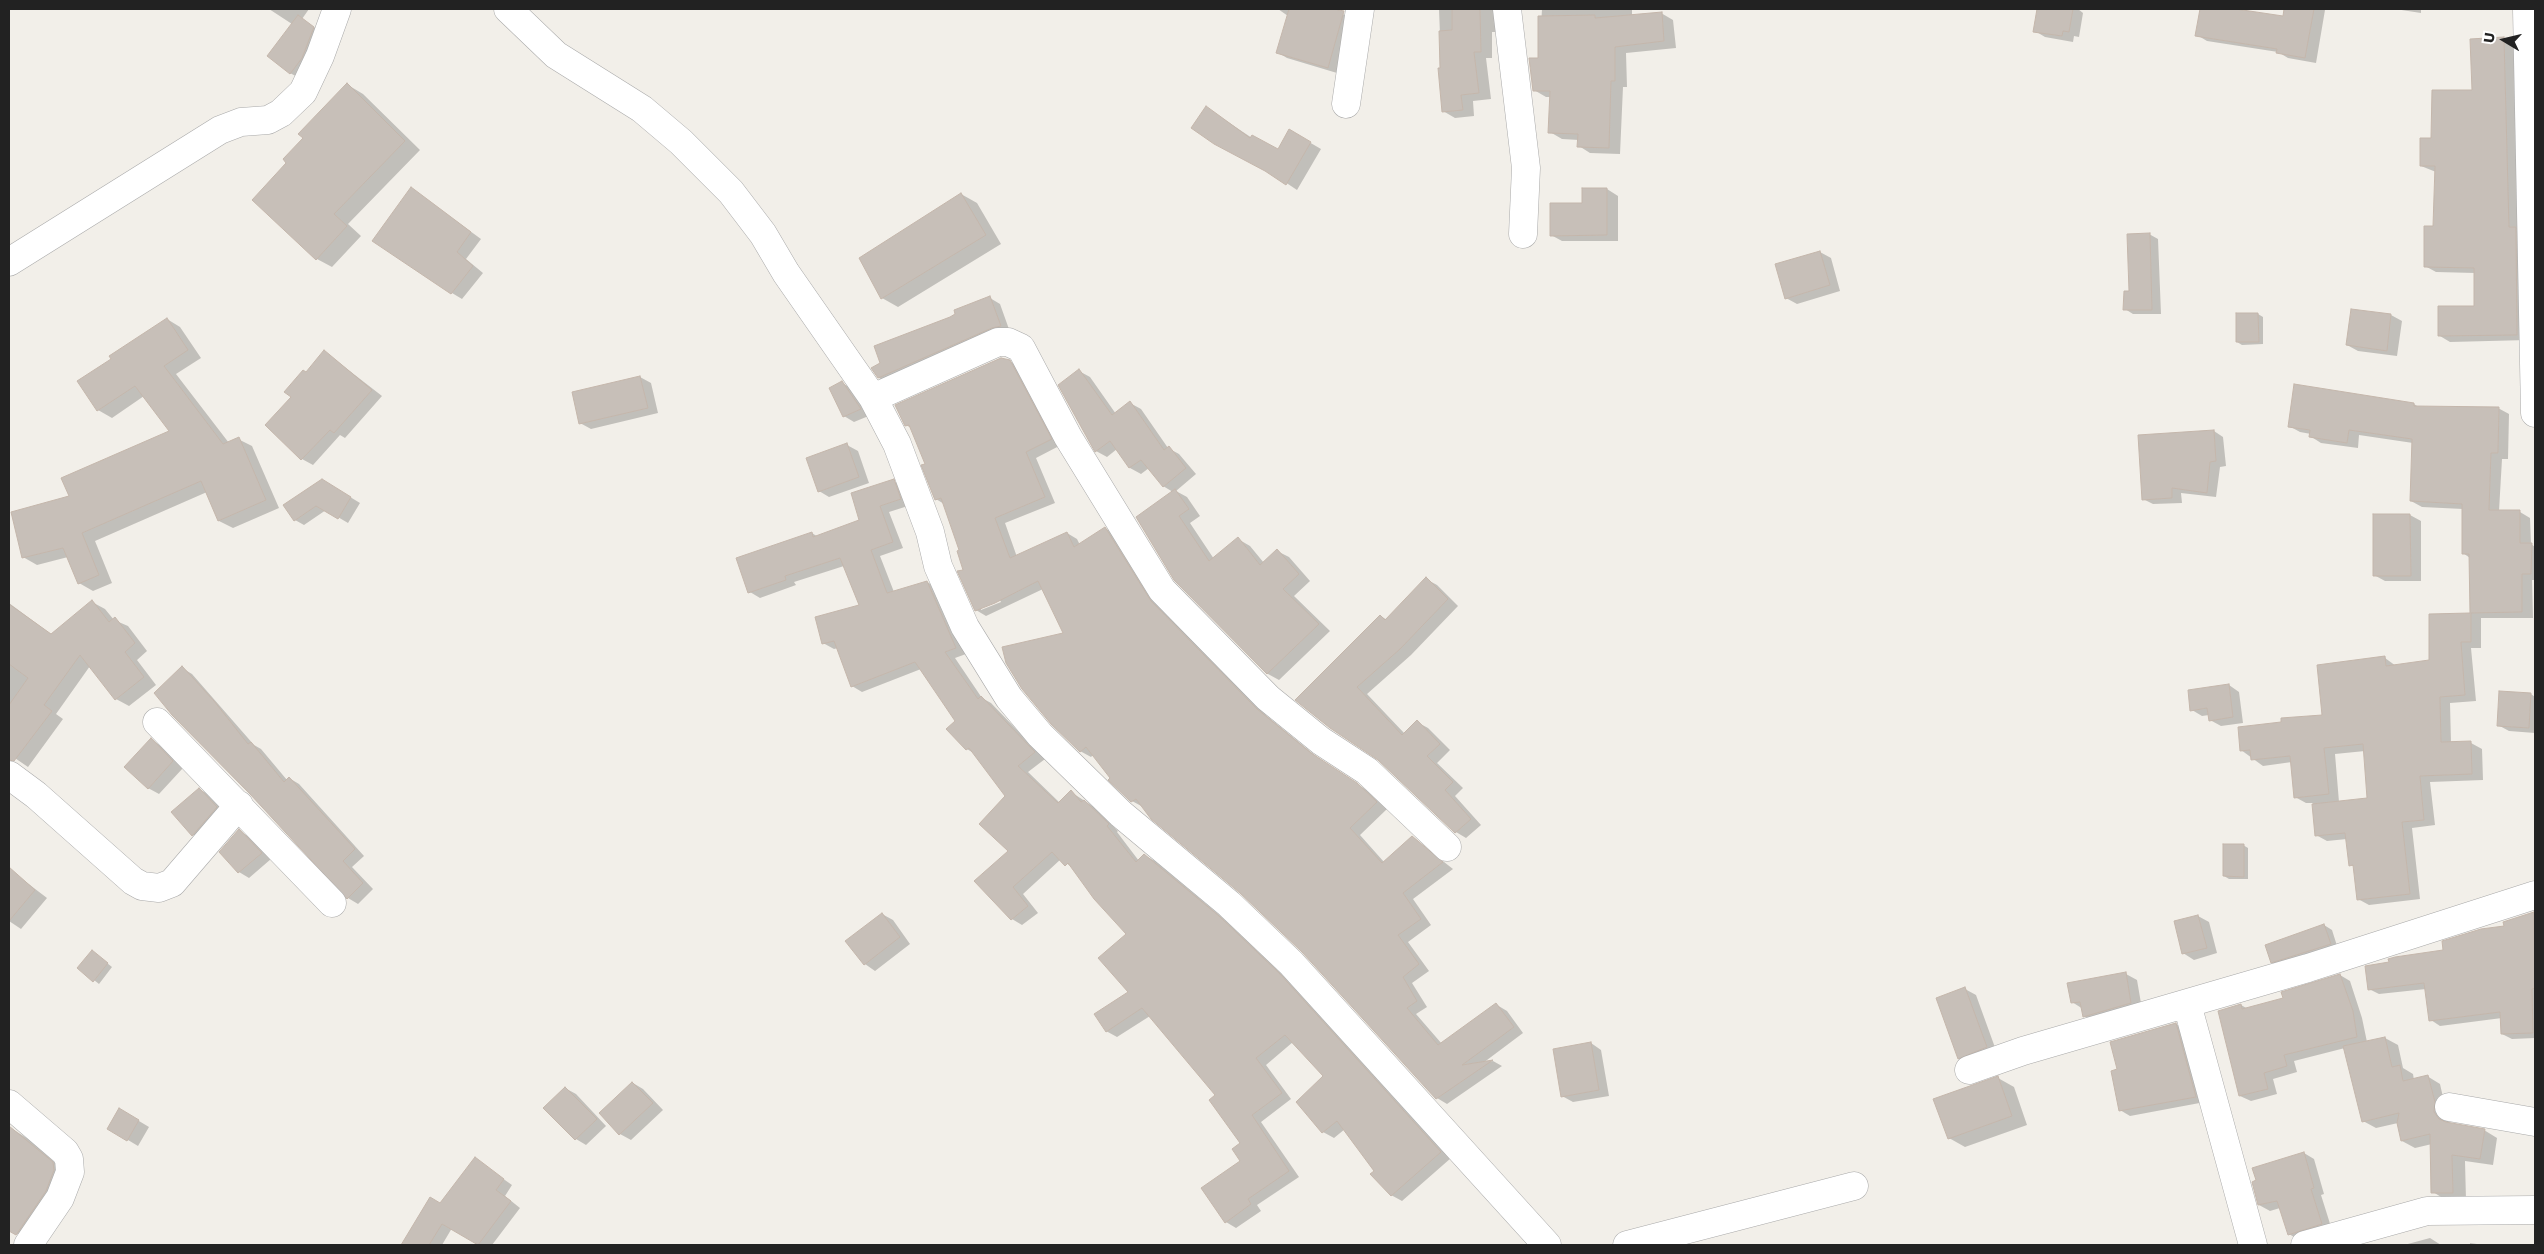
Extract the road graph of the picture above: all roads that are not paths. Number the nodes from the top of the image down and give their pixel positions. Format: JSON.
{"nodes":[{"id":1,"x":337,"y":9,"type":"edge"},
{"id":2,"x":508,"y":9,"type":"edge"},
{"id":3,"x":1360,"y":9,"type":"edge"},
{"id":4,"x":1507,"y":9,"type":"edge"},
{"id":5,"x":2526,"y":9,"type":"edge"},
{"id":6,"x":1346,"y":104,"type":"dead end"},
{"id":7,"x":1524,"y":234,"type":"dead end"},
{"id":8,"x":9,"y":262,"type":"edge"},
{"id":9,"x":873,"y":398,"type":"junction"},
{"id":10,"x":2535,"y":413,"type":"edge"},
{"id":11,"x":157,"y":722,"type":"dead end"},
{"id":12,"x":9,"y":775,"type":"edge"},
{"id":13,"x":239,"y":805,"type":"junction"},
{"id":14,"x":1447,"y":846,"type":"dead end"},
{"id":15,"x":2535,"y":895,"type":"edge"},
{"id":16,"x":332,"y":903,"type":"dead end"},
{"id":17,"x":2187,"y":1004,"type":"junction"},
{"id":18,"x":1969,"y":1070,"type":"dead end"},
{"id":19,"x":9,"y":1104,"type":"edge"},
{"id":20,"x":2448,"y":1107,"type":"dead end"},
{"id":21,"x":2535,"y":1122,"type":"edge"},
{"id":22,"x":1854,"y":1186,"type":"dead end"},
{"id":23,"x":2535,"y":1210,"type":"edge"},
{"id":24,"x":28,"y":1245,"type":"edge"},
{"id":25,"x":1547,"y":1245,"type":"edge"},
{"id":26,"x":1627,"y":1245,"type":"edge"},
{"id":27,"x":2253,"y":1245,"type":"edge"},
{"id":28,"x":2305,"y":1245,"type":"edge"}],
"edges":[{"from":1,"to":8,"type":"street"},
{"from":2,"to":9,"type":"street"},
{"from":3,"to":6,"type":"street"},
{"from":4,"to":7,"type":"street"},
{"from":5,"to":10,"type":"street"},
{"from":9,"to":14,"type":"street"},
{"from":9,"to":25,"type":"street"},
{"from":11,"to":13,"type":"street"},
{"from":12,"to":13,"type":"street"},
{"from":13,"to":16,"type":"street"},
{"from":15,"to":17,"type":"street"},
{"from":17,"to":18,"type":"street"},
{"from":17,"to":27,"type":"street"},
{"from":19,"to":24,"type":"street"},
{"from":20,"to":21,"type":"street"},
{"from":22,"to":26,"type":"street"},
{"from":23,"to":28,"type":"street"}]}
